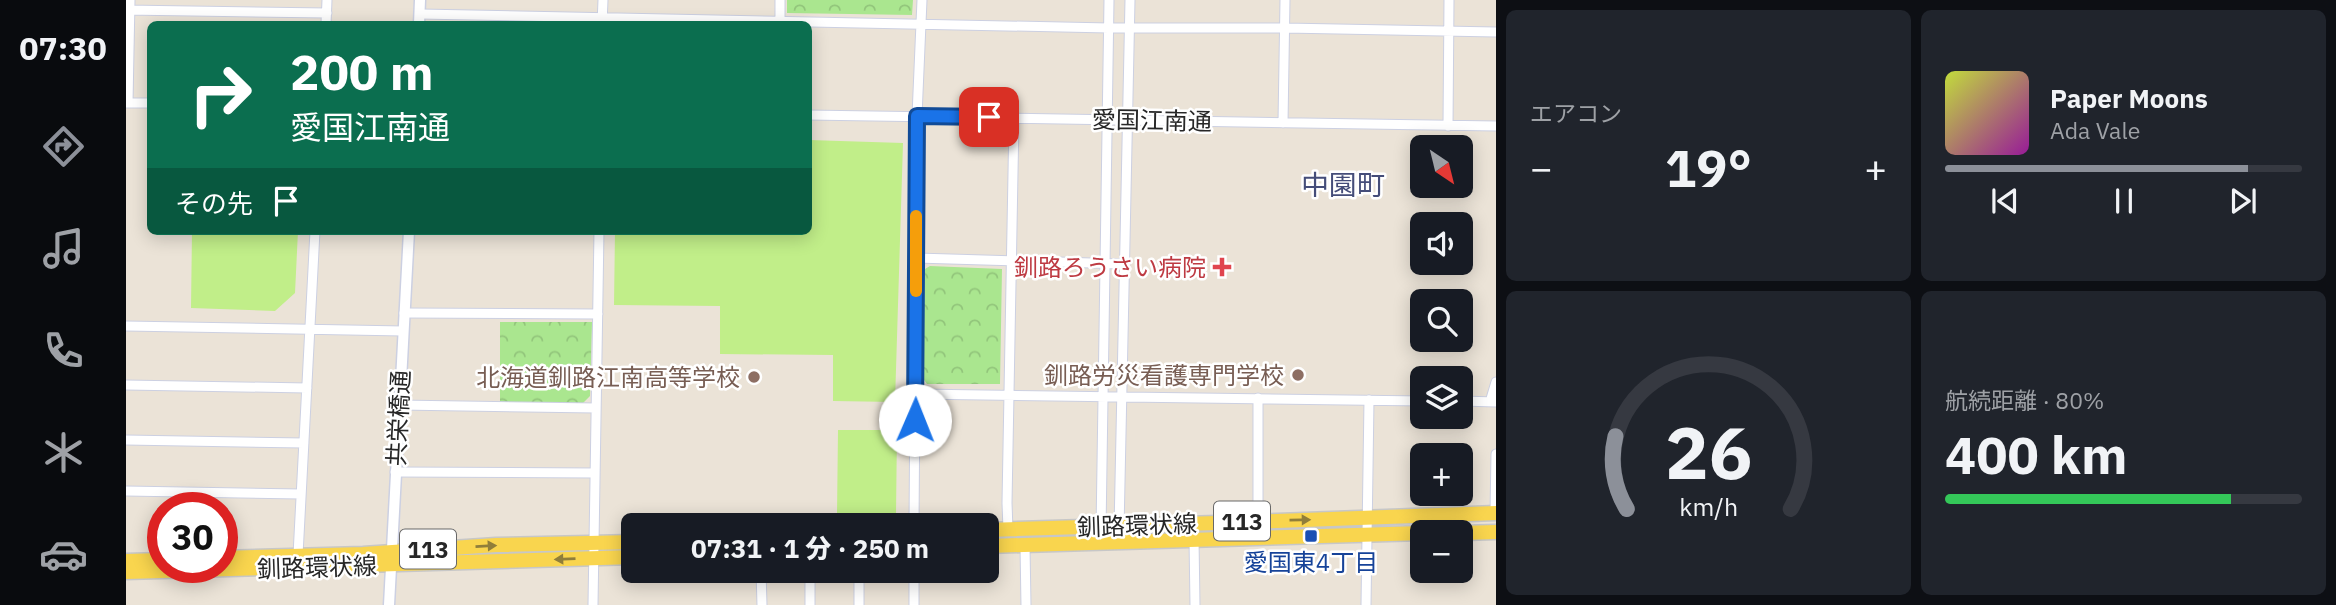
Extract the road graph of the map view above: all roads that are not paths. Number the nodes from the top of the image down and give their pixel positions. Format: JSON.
{"nodes":[{"id":1,"x":130,"y":0,"type":"edge"},
{"id":2,"x":327,"y":0,"type":"edge"},
{"id":3,"x":420,"y":0,"type":"edge"},
{"id":4,"x":603,"y":0,"type":"edge"},
{"id":5,"x":780,"y":0,"type":"edge"},
{"id":6,"x":922,"y":0,"type":"edge"},
{"id":7,"x":1109,"y":0,"type":"edge"},
{"id":8,"x":1130,"y":0,"type":"edge"},
{"id":9,"x":1286,"y":0,"type":"edge"},
{"id":10,"x":1449,"y":0,"type":"edge"},
{"id":11,"x":128,"y":10,"type":"edge"},
{"id":12,"x":327,"y":13,"type":"junction"},
{"id":13,"x":419,"y":19,"type":"edge"},
{"id":14,"x":326,"y":21,"type":"edge"},
{"id":15,"x":602,"y":21,"type":"edge"},
{"id":16,"x":780,"y":21,"type":"edge"},
{"id":17,"x":812,"y":22,"type":"edge"},
{"id":18,"x":921,"y":23,"type":"junction"},
{"id":19,"x":1129,"y":27,"type":"junction"},
{"id":20,"x":1109,"y":28,"type":"junction"},
{"id":21,"x":1285,"y":28,"type":"junction"},
{"id":22,"x":1449,"y":31,"type":"junction"},
{"id":23,"x":1496,"y":32,"type":"edge"},
{"id":24,"x":127,"y":103,"type":"edge"},
{"id":25,"x":147,"y":103,"type":"edge"},
{"id":26,"x":812,"y":115,"type":"edge"},
{"id":27,"x":917,"y":116,"type":"junction"},
{"id":28,"x":1014,"y":118,"type":"junction"},
{"id":29,"x":1108,"y":120,"type":"junction"},
{"id":30,"x":1127,"y":120,"type":"junction"},
{"id":31,"x":1283,"y":123,"type":"junction"},
{"id":32,"x":1448,"y":125,"type":"junction"},
{"id":33,"x":1496,"y":127,"type":"edge"},
{"id":34,"x":315,"y":235,"type":"edge"},
{"id":35,"x":409,"y":235,"type":"edge"},
{"id":36,"x":599,"y":235,"type":"edge"},
{"id":37,"x":916,"y":258,"type":"junction"},
{"id":38,"x":1011,"y":261,"type":"junction"},
{"id":39,"x":1105,"y":264,"type":"junction"},
{"id":40,"x":1125,"y":264,"type":"junction"},
{"id":41,"x":404,"y":313,"type":"junction"},
{"id":42,"x":598,"y":314,"type":"junction"},
{"id":43,"x":126,"y":326,"type":"edge"},
{"id":44,"x":310,"y":329,"type":"junction"},
{"id":45,"x":403,"y":331,"type":"junction"},
{"id":46,"x":1496,"y":382,"type":"edge"},
{"id":47,"x":126,"y":385,"type":"edge"},
{"id":48,"x":307,"y":388,"type":"junction"},
{"id":49,"x":916,"y":394,"type":"junction"},
{"id":50,"x":1009,"y":395,"type":"junction"},
{"id":51,"x":1103,"y":396,"type":"junction"},
{"id":52,"x":1122,"y":397,"type":"junction"},
{"id":53,"x":1258,"y":398,"type":"junction"},
{"id":54,"x":1369,"y":400,"type":"junction"},
{"id":55,"x":1410,"y":401,"type":"edge"},
{"id":56,"x":1473,"y":401,"type":"edge"},
{"id":57,"x":1493,"y":402,"type":"edge"},
{"id":58,"x":399,"y":405,"type":"junction"},
{"id":59,"x":596,"y":408,"type":"junction"},
{"id":60,"x":126,"y":440,"type":"edge"},
{"id":61,"x":304,"y":443,"type":"junction"},
{"id":62,"x":1496,"y":454,"type":"edge"},
{"id":63,"x":395,"y":472,"type":"junction"},
{"id":64,"x":594,"y":473,"type":"junction"},
{"id":65,"x":126,"y":491,"type":"edge"},
{"id":66,"x":301,"y":494,"type":"junction"},
{"id":67,"x":914,"y":513,"type":"edge"},
{"id":68,"x":1496,"y":513,"type":"edge"},
{"id":69,"x":1369,"y":519,"type":"junction"},
{"id":70,"x":1259,"y":520,"type":"junction"},
{"id":71,"x":1101,"y":526,"type":"junction"},
{"id":72,"x":1119,"y":526,"type":"junction"},
{"id":73,"x":999,"y":530,"type":"edge"},
{"id":74,"x":1008,"y":530,"type":"junction"},
{"id":75,"x":1496,"y":532,"type":"edge"},
{"id":76,"x":1410,"y":533,"type":"edge"},
{"id":77,"x":1473,"y":533,"type":"edge"},
{"id":78,"x":1368,"y":534,"type":"junction"},
{"id":79,"x":1257,"y":538,"type":"junction"},
{"id":80,"x":1194,"y":539,"type":"junction"},
{"id":81,"x":1119,"y":542,"type":"junction"},
{"id":82,"x":1101,"y":543,"type":"junction"},
{"id":83,"x":621,"y":545,"type":"edge"},
{"id":84,"x":999,"y":546,"type":"edge"},
{"id":85,"x":1025,"y":546,"type":"junction"},
{"id":86,"x":595,"y":550,"type":"junction"},
{"id":87,"x":298,"y":555,"type":"junction"},
{"id":88,"x":621,"y":555,"type":"edge"},
{"id":89,"x":238,"y":557,"type":"edge"},
{"id":90,"x":391,"y":558,"type":"junction"},
{"id":91,"x":147,"y":560,"type":"edge"},
{"id":92,"x":126,"y":561,"type":"edge"},
{"id":93,"x":126,"y":572,"type":"edge"},
{"id":94,"x":761,"y":583,"type":"edge"},
{"id":95,"x":810,"y":583,"type":"edge"},
{"id":96,"x":859,"y":583,"type":"edge"},
{"id":97,"x":914,"y":583,"type":"edge"},
{"id":98,"x":389,"y":605,"type":"edge"},
{"id":99,"x":593,"y":605,"type":"edge"},
{"id":100,"x":762,"y":605,"type":"edge"},
{"id":101,"x":810,"y":605,"type":"edge"},
{"id":102,"x":859,"y":605,"type":"edge"},
{"id":103,"x":914,"y":605,"type":"edge"},
{"id":104,"x":1026,"y":605,"type":"edge"},
{"id":105,"x":1195,"y":605,"type":"edge"},
{"id":106,"x":1366,"y":605,"type":"edge"}],
"edges":[{"from":1,"to":11,"type":"street"},
{"from":2,"to":12,"type":"street"},
{"from":3,"to":13,"type":"street"},
{"from":4,"to":15,"type":"street"},
{"from":5,"to":16,"type":"street"},
{"from":6,"to":18,"type":"street"},
{"from":7,"to":20,"type":"street"},
{"from":8,"to":19,"type":"street"},
{"from":9,"to":21,"type":"street"},
{"from":10,"to":22,"type":"street"},
{"from":11,"to":12,"type":"street"},
{"from":11,"to":24,"type":"street"},
{"from":12,"to":14,"type":"street"},
{"from":13,"to":15,"type":"street"},
{"from":17,"to":18,"type":"street"},
{"from":18,"to":20,"type":"street"},
{"from":18,"to":27,"type":"street"},
{"from":19,"to":20,"type":"street"},
{"from":19,"to":21,"type":"street"},
{"from":19,"to":30,"type":"street"},
{"from":20,"to":29,"type":"street"},
{"from":21,"to":22,"type":"street"},
{"from":21,"to":31,"type":"street"},
{"from":22,"to":23,"type":"street"},
{"from":22,"to":32,"type":"street"},
{"from":24,"to":25,"type":"street"},
{"from":26,"to":27,"type":"street","name":"愛国江南通"},
{"from":27,"to":28,"type":"street","name":"愛国江南通"},
{"from":27,"to":37,"type":"street"},
{"from":28,"to":29,"type":"street","name":"愛国江南通"},
{"from":28,"to":38,"type":"street"},
{"from":29,"to":30,"type":"street","name":"愛国江南通"},
{"from":29,"to":39,"type":"street"},
{"from":30,"to":31,"type":"street","name":"愛国江南通"},
{"from":30,"to":40,"type":"street"},
{"from":31,"to":32,"type":"street","name":"愛国江南通"},
{"from":32,"to":33,"type":"street","name":"愛国江南通"},
{"from":34,"to":44,"type":"street"},
{"from":35,"to":41,"type":"street","name":"共栄橋通"},
{"from":36,"to":42,"type":"street"},
{"from":37,"to":38,"type":"street"},
{"from":37,"to":49,"type":"street"},
{"from":38,"to":39,"type":"street"},
{"from":38,"to":50,"type":"street"},
{"from":39,"to":40,"type":"street"},
{"from":39,"to":51,"type":"street"},
{"from":40,"to":52,"type":"street"},
{"from":41,"to":42,"type":"street"},
{"from":41,"to":45,"type":"street","name":"共栄橋通"},
{"from":42,"to":59,"type":"street"},
{"from":43,"to":44,"type":"street"},
{"from":44,"to":45,"type":"street"},
{"from":44,"to":48,"type":"street"},
{"from":45,"to":58,"type":"street","name":"共栄橋通"},
{"from":46,"to":57,"type":"street"},
{"from":47,"to":48,"type":"street"},
{"from":48,"to":61,"type":"street"},
{"from":49,"to":50,"type":"street"},
{"from":49,"to":67,"type":"street"},
{"from":50,"to":51,"type":"street"},
{"from":50,"to":74,"type":"street"},
{"from":51,"to":52,"type":"street"},
{"from":51,"to":71,"type":"street"},
{"from":52,"to":53,"type":"street"},
{"from":52,"to":72,"type":"street"},
{"from":53,"to":54,"type":"street"},
{"from":53,"to":70,"type":"street"},
{"from":54,"to":55,"type":"street"},
{"from":54,"to":69,"type":"street"},
{"from":56,"to":57,"type":"street"},
{"from":58,"to":59,"type":"street"},
{"from":58,"to":63,"type":"street","name":"共栄橋通"},
{"from":59,"to":64,"type":"street"},
{"from":60,"to":61,"type":"street"},
{"from":61,"to":66,"type":"street"},
{"from":62,"to":68,"type":"street"},
{"from":63,"to":64,"type":"street"},
{"from":63,"to":90,"type":"street","name":"共栄橋通"},
{"from":64,"to":86,"type":"street"},
{"from":65,"to":66,"type":"street"},
{"from":66,"to":87,"type":"street"},
{"from":68,"to":69,"type":"main road","name":"釧路環状線","number":"113"},
{"from":70,"to":69,"type":"main road","name":"釧路環状線","number":"113","one_way":true},
{"from":69,"to":78,"type":"street"},
{"from":70,"to":72,"type":"main road","name":"釧路環状線","number":"113"},
{"from":70,"to":79,"type":"street"},
{"from":71,"to":72,"type":"main road","name":"釧路環状線","number":"113"},
{"from":71,"to":74,"type":"main road","name":"釧路環状線","number":"113"},
{"from":71,"to":82,"type":"street"},
{"from":72,"to":81,"type":"street"},
{"from":73,"to":74,"type":"main road","name":"釧路環状線","number":"113"},
{"from":75,"to":77,"type":"main road"},
{"from":76,"to":78,"type":"main road","name":"釧路環状線","number":"113"},
{"from":78,"to":79,"type":"main road","name":"釧路環状線","number":"113"},
{"from":78,"to":106,"type":"street"},
{"from":79,"to":80,"type":"main road","name":"釧路環状線","number":"113"},
{"from":80,"to":81,"type":"main road","name":"釧路環状線","number":"113"},
{"from":80,"to":105,"type":"street"},
{"from":81,"to":82,"type":"main road","name":"釧路環状線","number":"113"},
{"from":82,"to":85,"type":"main road","name":"釧路環状線","number":"113"},
{"from":83,"to":86,"type":"main road","name":"釧路環状線","number":"113"},
{"from":84,"to":85,"type":"main road","name":"釧路環状線","number":"113"},
{"from":85,"to":104,"type":"street"},
{"from":86,"to":88,"type":"main road","name":"釧路環状線","number":"113"},
{"from":86,"to":90,"type":"main road","name":"釧路環状線","number":"113"},
{"from":86,"to":99,"type":"street"},
{"from":87,"to":89,"type":"main road","name":"釧路環状線","number":"113"},
{"from":87,"to":90,"type":"main road","name":"釧路環状線","number":"113"},
{"from":90,"to":93,"type":"main road","name":"釧路環状線","number":"113"},
{"from":90,"to":98,"type":"street","name":"共栄橋通"},
{"from":91,"to":92,"type":"main road"},
{"from":94,"to":100,"type":"street"},
{"from":95,"to":101,"type":"street"},
{"from":96,"to":102,"type":"street"},
{"from":97,"to":103,"type":"street"}]}
